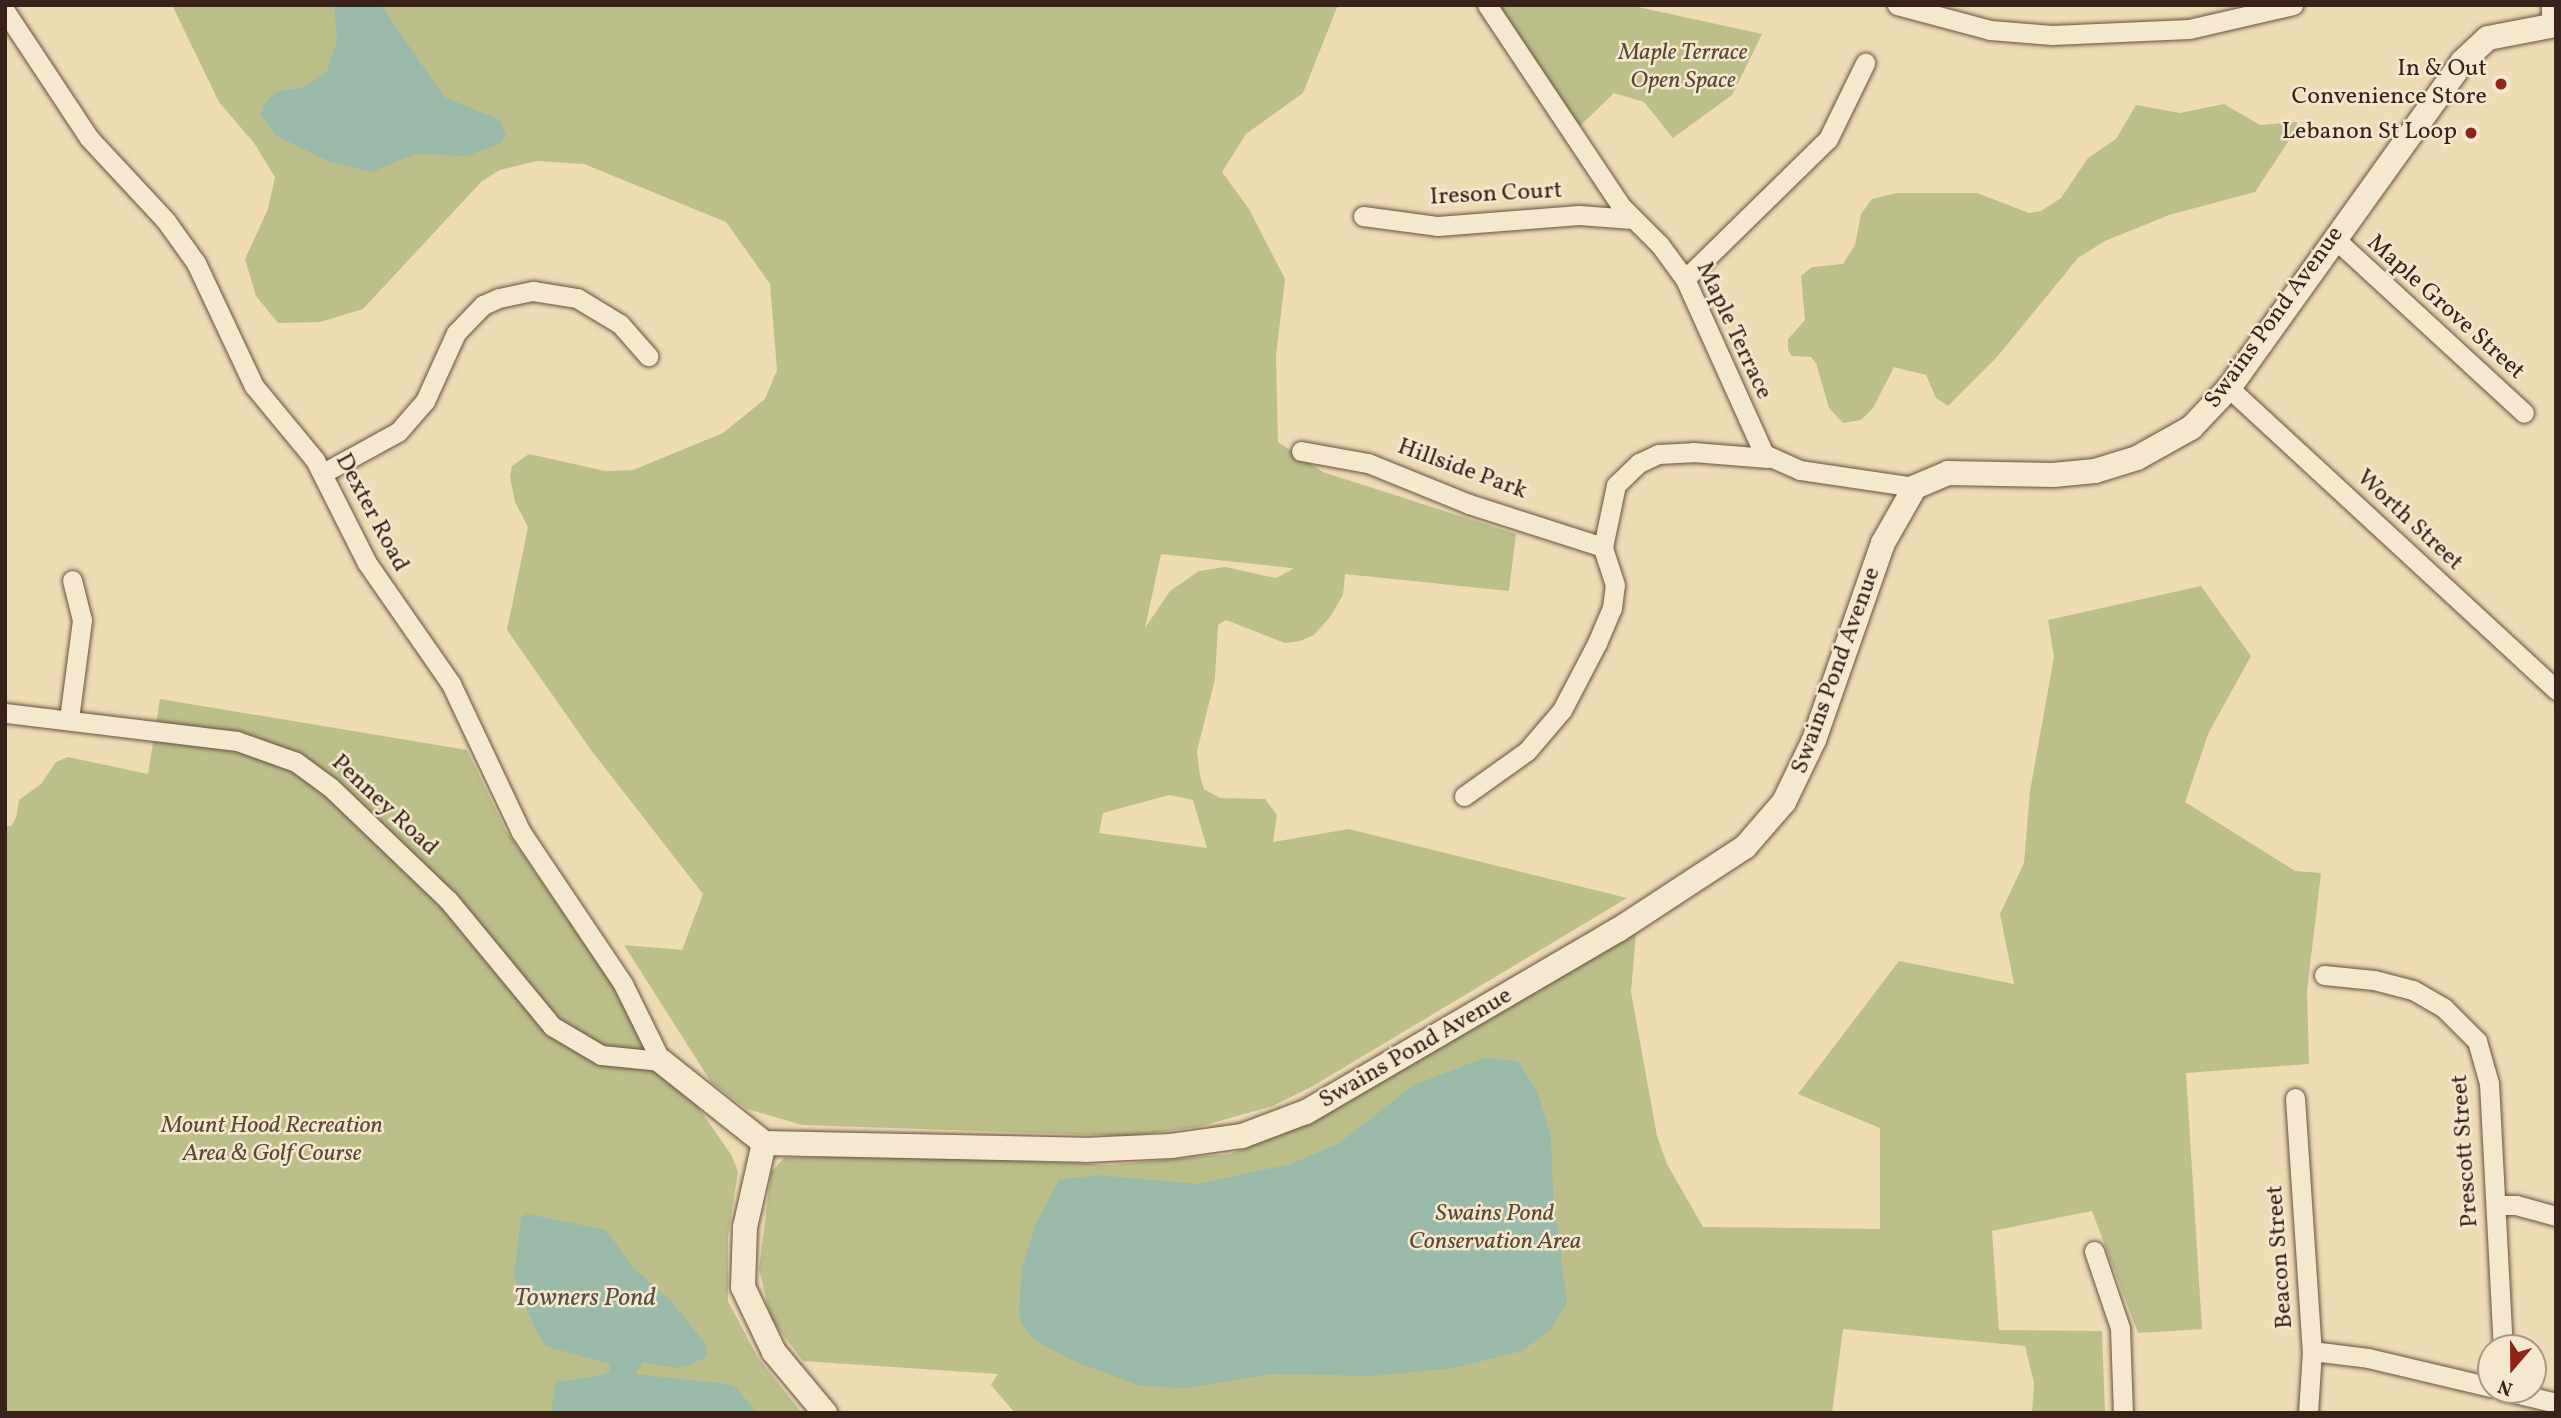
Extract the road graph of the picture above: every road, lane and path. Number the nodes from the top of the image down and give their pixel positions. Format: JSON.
{"nodes":[{"id":1,"x":1487,"y":5,"type":"edge"},
{"id":2,"x":1897,"y":5,"type":"edge"},
{"id":3,"x":2293,"y":5,"type":"edge"},
{"id":4,"x":2556,"y":7,"type":"edge"},
{"id":5,"x":5,"y":11,"type":"edge"},
{"id":6,"x":2556,"y":13,"type":"edge"},
{"id":7,"x":2556,"y":25,"type":"edge"},
{"id":8,"x":1865,"y":63,"type":"dead end"},
{"id":9,"x":1363,"y":216,"type":"dead end"},
{"id":10,"x":1632,"y":219,"type":"junction"},
{"id":11,"x":2334,"y":238,"type":"junction"},
{"id":12,"x":1685,"y":279,"type":"junction"},
{"id":13,"x":648,"y":356,"type":"dead end"},
{"id":14,"x":2230,"y":388,"type":"junction"},
{"id":15,"x":2524,"y":413,"type":"dead end"},
{"id":16,"x":1301,"y":451,"type":"dead end"},
{"id":17,"x":1768,"y":458,"type":"junction"},
{"id":18,"x":323,"y":473,"type":"junction"},
{"id":19,"x":1914,"y":487,"type":"junction"},
{"id":20,"x":1603,"y":547,"type":"junction"},
{"id":21,"x":72,"y":580,"type":"dead end"},
{"id":22,"x":2556,"y":690,"type":"edge"},
{"id":23,"x":5,"y":713,"type":"edge"},
{"id":24,"x":69,"y":719,"type":"junction"},
{"id":25,"x":1464,"y":796,"type":"dead end"},
{"id":26,"x":2324,"y":975,"type":"dead end"},
{"id":27,"x":660,"y":1061,"type":"junction"},
{"id":28,"x":2295,"y":1098,"type":"dead end"},
{"id":29,"x":764,"y":1143,"type":"junction"},
{"id":30,"x":2496,"y":1205,"type":"junction"},
{"id":31,"x":2556,"y":1216,"type":"edge"},
{"id":32,"x":2094,"y":1251,"type":"dead end"},
{"id":33,"x":2502,"y":1334,"type":"edge"},
{"id":34,"x":2312,"y":1351,"type":"junction"},
{"id":35,"x":2477,"y":1384,"type":"edge"},
{"id":36,"x":825,"y":1413,"type":"edge"},
{"id":37,"x":2123,"y":1413,"type":"edge"},
{"id":38,"x":2308,"y":1413,"type":"edge"}],
"edges":[{"from":1,"to":10,"type":"street","name":"Maple Terrace"},
{"from":2,"to":3,"type":"street"},
{"from":4,"to":6,"type":"main road"},
{"from":5,"to":18,"type":"street","name":"Dexter Road"},
{"from":7,"to":11,"type":"street","name":"Swains Pond Avenue"},
{"from":8,"to":12,"type":"street"},
{"from":9,"to":10,"type":"street","name":"Ireson Court"},
{"from":10,"to":12,"type":"street","name":"Maple Terrace"},
{"from":11,"to":14,"type":"street","name":"Swains Pond Avenue"},
{"from":11,"to":15,"type":"street","name":"Maple Grove Street"},
{"from":12,"to":17,"type":"street","name":"Maple Terrace"},
{"from":13,"to":18,"type":"street"},
{"from":14,"to":19,"type":"street","name":"Swains Pond Avenue"},
{"from":14,"to":22,"type":"street","name":"Worth Street"},
{"from":16,"to":20,"type":"street","name":"Hillside Park"},
{"from":17,"to":19,"type":"street"},
{"from":17,"to":20,"type":"street"},
{"from":18,"to":27,"type":"street","name":"Dexter Road"},
{"from":19,"to":29,"type":"street","name":"Swains Pond Avenue"},
{"from":20,"to":25,"type":"street"},
{"from":21,"to":24,"type":"street"},
{"from":23,"to":24,"type":"street","name":"Penney Road"},
{"from":24,"to":27,"type":"street","name":"Penney Road"},
{"from":26,"to":30,"type":"street","name":"Prescott Street"},
{"from":27,"to":29,"type":"street"},
{"from":28,"to":34,"type":"street","name":"Beacon Street"},
{"from":29,"to":36,"type":"street"},
{"from":30,"to":31,"type":"street"},
{"from":30,"to":33,"type":"street","name":"Prescott Street"},
{"from":32,"to":37,"type":"street"},
{"from":34,"to":35,"type":"street"},
{"from":34,"to":38,"type":"street","name":"Beacon Street"}]}
